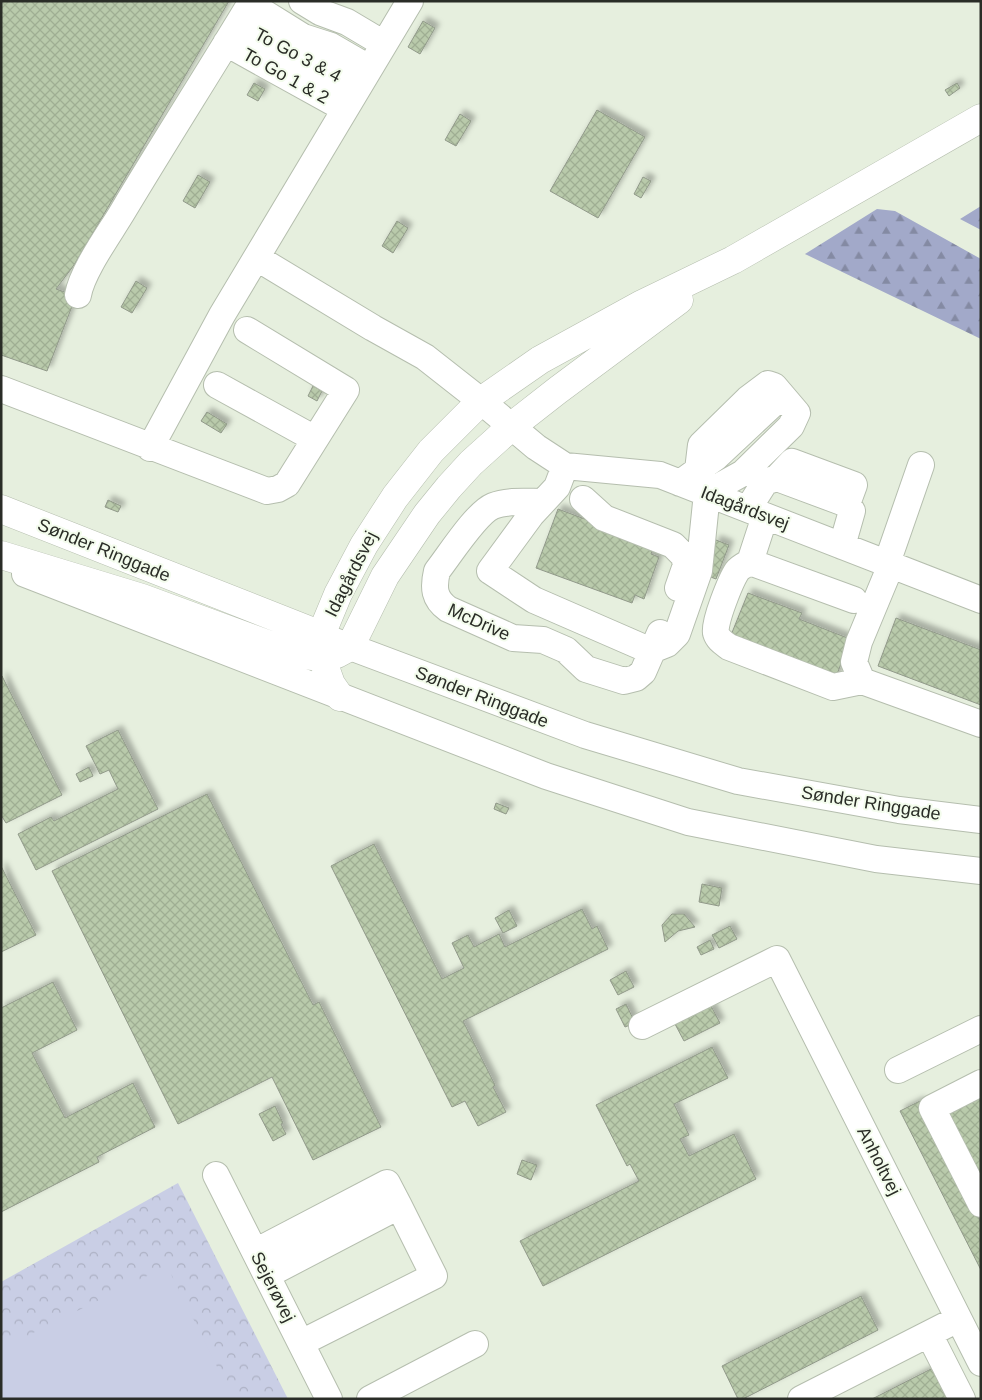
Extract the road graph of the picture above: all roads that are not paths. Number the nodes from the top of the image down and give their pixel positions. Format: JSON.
{"nodes":[{"id":1,"x":302,"y":1,"type":"edge"},
{"id":2,"x":410,"y":1,"type":"edge"},
{"id":3,"x":242,"y":18,"type":"edge"},
{"id":4,"x":384,"y":44,"type":"junction"},
{"id":5,"x":364,"y":77,"type":"junction"},
{"id":6,"x":345,"y":109,"type":"junction"},
{"id":7,"x":981,"y":118,"type":"edge"},
{"id":8,"x":257,"y":258,"type":"junction"},
{"id":9,"x":733,"y":260,"type":"junction"},
{"id":10,"x":78,"y":294,"type":"dead end"},
{"id":11,"x":247,"y":330,"type":"dead end"},
{"id":12,"x":217,"y":385,"type":"dead end"},
{"id":13,"x":1,"y":390,"type":"edge"},
{"id":14,"x":482,"y":401,"type":"junction"},
{"id":15,"x":512,"y":426,"type":"junction"},
{"id":16,"x":315,"y":438,"type":"junction"},
{"id":17,"x":150,"y":448,"type":"junction"},
{"id":18,"x":921,"y":465,"type":"dead end"},
{"id":19,"x":695,"y":482,"type":"junction"},
{"id":20,"x":554,"y":487,"type":"junction"},
{"id":21,"x":583,"y":499,"type":"junction"},
{"id":22,"x":1,"y":509,"type":"edge"},
{"id":23,"x":756,"y":512,"type":"junction"},
{"id":24,"x":702,"y":542,"type":"junction"},
{"id":25,"x":842,"y":546,"type":"junction"},
{"id":26,"x":1,"y":555,"type":"edge"},
{"id":27,"x":750,"y":562,"type":"junction"},
{"id":28,"x":1,"y":564,"type":"edge"},
{"id":29,"x":888,"y":570,"type":"junction"},
{"id":30,"x":854,"y":600,"type":"dead end"},
{"id":31,"x":981,"y":600,"type":"edge"},
{"id":32,"x":321,"y":646,"type":"junction"},
{"id":33,"x":350,"y":647,"type":"junction"},
{"id":34,"x":655,"y":648,"type":"junction"},
{"id":35,"x":862,"y":681,"type":"junction"},
{"id":36,"x":340,"y":697,"type":"junction"},
{"id":37,"x":956,"y":715,"type":"junction"},
{"id":38,"x":981,"y":724,"type":"edge"},
{"id":39,"x":981,"y":820,"type":"edge"},
{"id":40,"x":981,"y":871,"type":"edge"},
{"id":41,"x":642,"y":1026,"type":"dead end"},
{"id":42,"x":981,"y":1029,"type":"edge"},
{"id":43,"x":898,"y":1070,"type":"dead end"},
{"id":44,"x":981,"y":1083,"type":"edge"},
{"id":45,"x":216,"y":1175,"type":"dead end"},
{"id":46,"x":981,"y":1204,"type":"edge"},
{"id":47,"x":399,"y":1206,"type":"junction"},
{"id":48,"x":255,"y":1252,"type":"junction"},
{"id":49,"x":267,"y":1275,"type":"junction"},
{"id":50,"x":958,"y":1318,"type":"junction"},
{"id":51,"x":929,"y":1334,"type":"junction"},
{"id":52,"x":301,"y":1343,"type":"junction"},
{"id":53,"x":475,"y":1344,"type":"dead end"},
{"id":54,"x":981,"y":1363,"type":"edge"},
{"id":55,"x":330,"y":1399,"type":"edge"},
{"id":56,"x":370,"y":1399,"type":"edge"},
{"id":57,"x":801,"y":1399,"type":"edge"},
{"id":58,"x":962,"y":1399,"type":"edge"}],
"edges":[{"from":1,"to":4,"type":"street"},
{"from":2,"to":4,"type":"street"},
{"from":3,"to":5,"type":"street","name":"To Go 3 & 4"},
{"from":3,"to":6,"type":"street","name":"To Go 1 & 2"},
{"from":3,"to":10,"type":"street"},
{"from":4,"to":5,"type":"street"},
{"from":5,"to":6,"type":"street"},
{"from":6,"to":8,"type":"street"},
{"from":7,"to":9,"type":"main road","name":"Idagårdsvej"},
{"from":8,"to":14,"type":"street"},
{"from":8,"to":17,"type":"street"},
{"from":9,"to":14,"type":"main road","name":"Idagårdsvej"},
{"from":9,"to":15,"type":"main road","name":"Idagårdsvej"},
{"from":11,"to":16,"type":"street"},
{"from":12,"to":16,"type":"street"},
{"from":13,"to":17,"type":"street"},
{"from":14,"to":15,"type":"street","name":"Idagårdsvej"},
{"from":14,"to":32,"type":"main road","name":"Idagårdsvej"},
{"from":15,"to":20,"type":"street","name":"Idagårdsvej"},
{"from":15,"to":33,"type":"main road","name":"Idagårdsvej"},
{"from":16,"to":17,"type":"street"},
{"from":18,"to":29,"type":"street"},
{"from":19,"to":19,"type":"street"},
{"from":19,"to":20,"type":"street","name":"Idagårdsvej"},
{"from":19,"to":23,"type":"street","name":"Idagårdsvej"},
{"from":19,"to":24,"type":"street"},
{"from":20,"to":21,"type":"street"},
{"from":20,"to":34,"type":"street"},
{"from":20,"to":34,"type":"street","name":"McDrive"},
{"from":21,"to":24,"type":"street"},
{"from":21,"to":34,"type":"street","name":"McDrive"},
{"from":22,"to":32,"type":"main road","name":"Sønder Ringgade"},
{"from":23,"to":25,"type":"street","name":"Idagårdsvej"},
{"from":23,"to":25,"type":"street"},
{"from":23,"to":27,"type":"street"},
{"from":24,"to":34,"type":"street"},
{"from":25,"to":29,"type":"street","name":"Idagårdsvej"},
{"from":26,"to":32,"type":"main road"},
{"from":27,"to":30,"type":"street"},
{"from":27,"to":35,"type":"street"},
{"from":28,"to":36,"type":"street"},
{"from":29,"to":31,"type":"street","name":"Idagårdsvej"},
{"from":29,"to":35,"type":"street"},
{"from":29,"to":37,"type":"street"},
{"from":32,"to":33,"type":"main road"},
{"from":32,"to":36,"type":"main road"},
{"from":33,"to":39,"type":"street","name":"Sønder Ringgade"},
{"from":35,"to":37,"type":"street"},
{"from":36,"to":40,"type":"street"},
{"from":37,"to":38,"type":"street"},
{"from":41,"to":50,"type":"street","name":"Anholtvej"},
{"from":42,"to":43,"type":"street"},
{"from":44,"to":46,"type":"street"},
{"from":45,"to":48,"type":"street","name":"Sejerøvej"},
{"from":47,"to":48,"type":"street"},
{"from":47,"to":49,"type":"street"},
{"from":47,"to":52,"type":"street"},
{"from":48,"to":49,"type":"street","name":"Sejerøvej"},
{"from":49,"to":52,"type":"street","name":"Sejerøvej"},
{"from":50,"to":51,"type":"street"},
{"from":50,"to":54,"type":"street","name":"Anholtvej"},
{"from":51,"to":57,"type":"street"},
{"from":51,"to":58,"type":"street"},
{"from":52,"to":55,"type":"street","name":"Sejerøvej"},
{"from":53,"to":56,"type":"street"}]}
